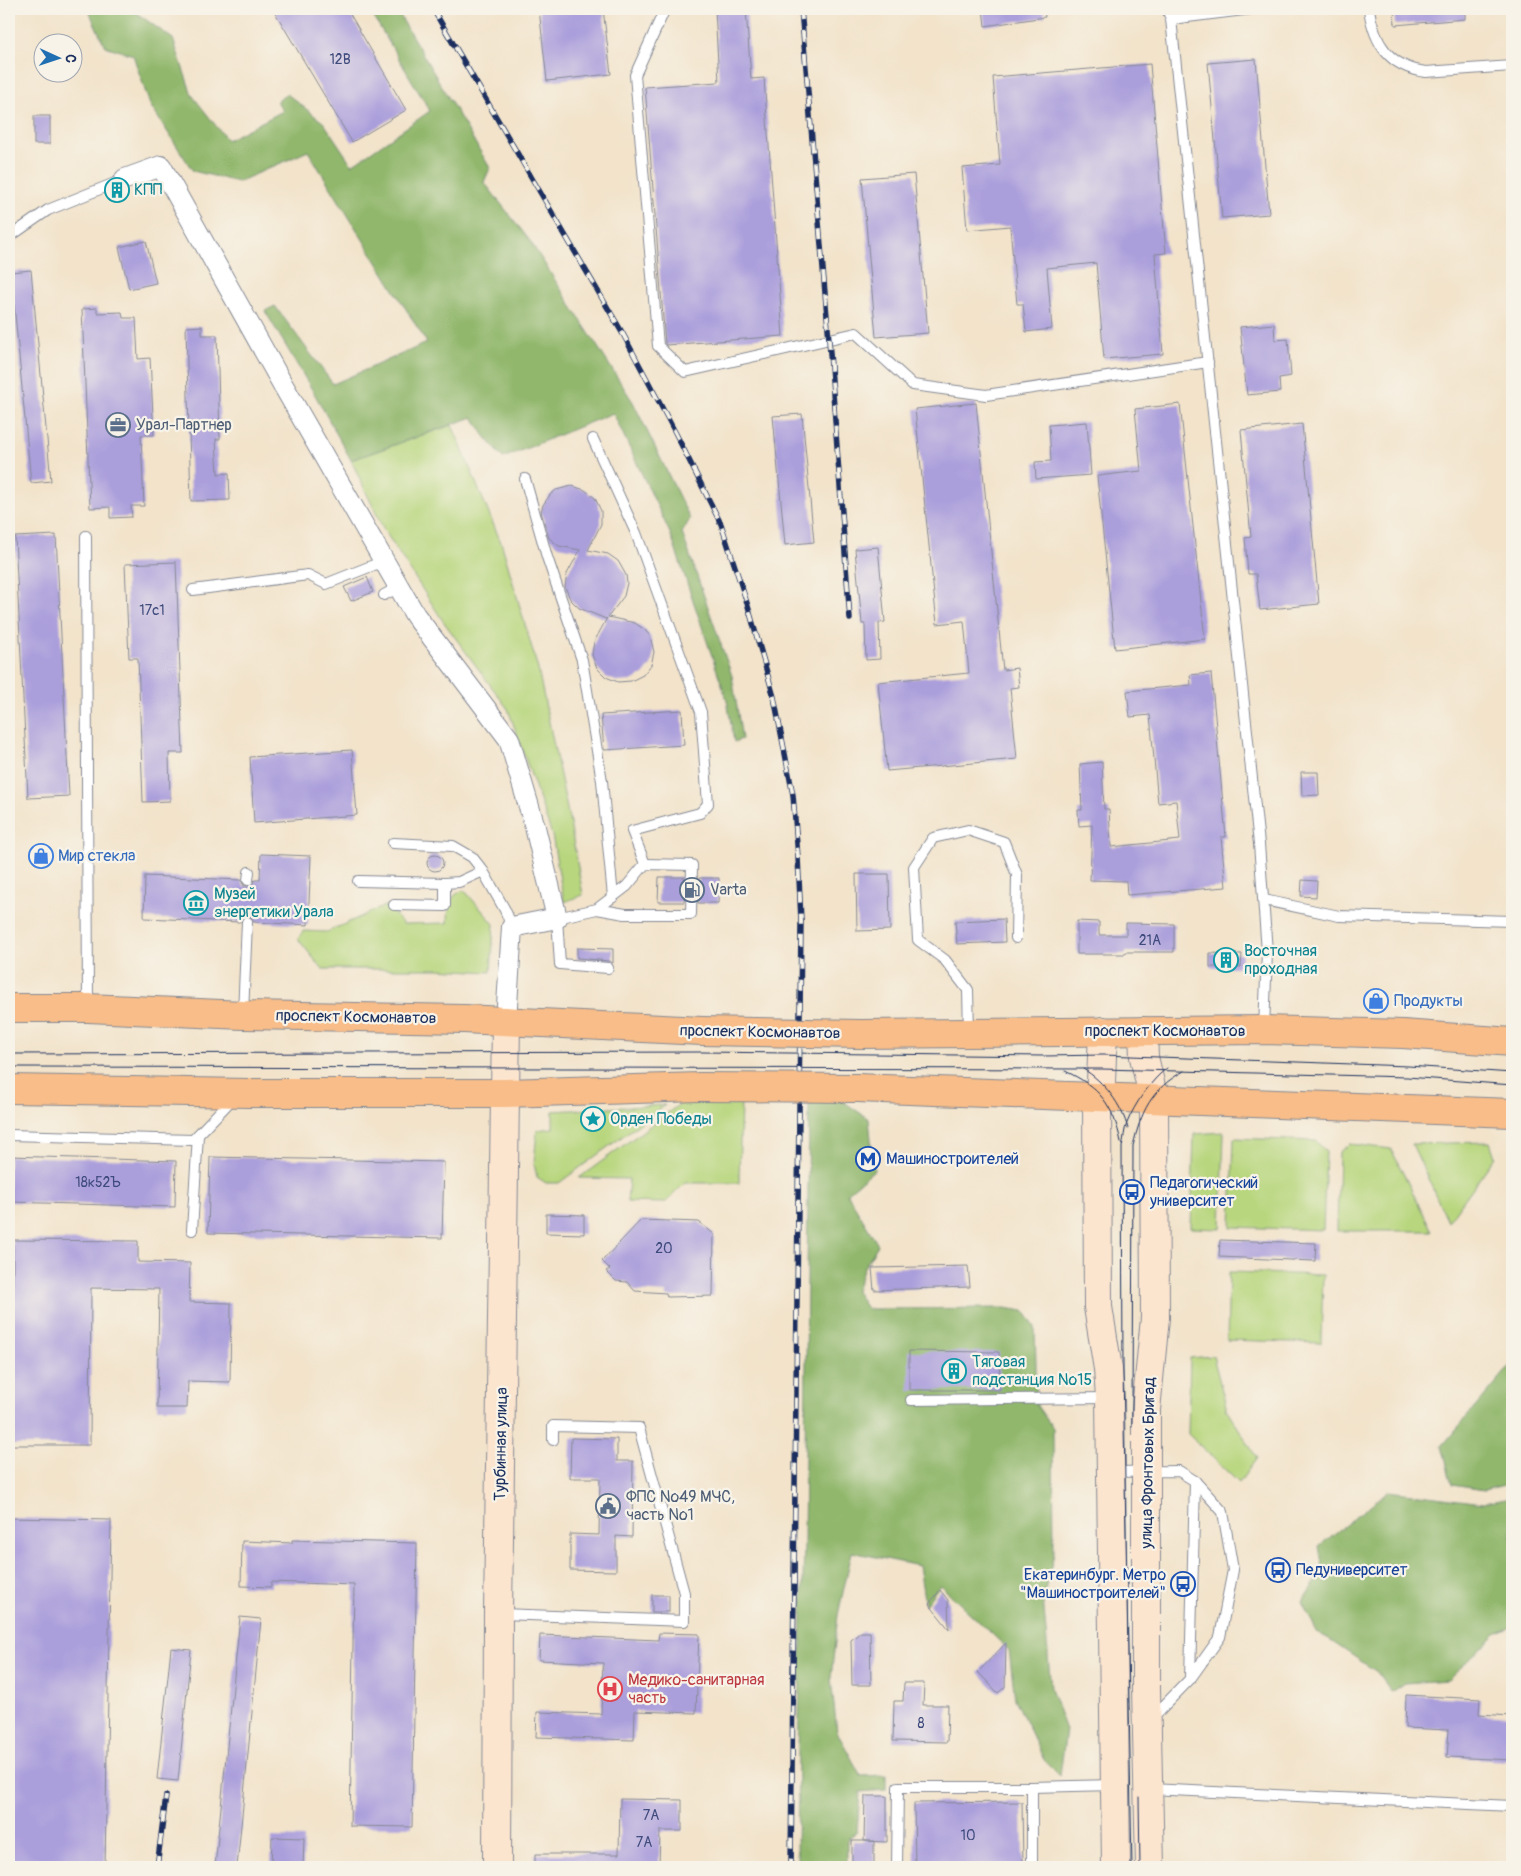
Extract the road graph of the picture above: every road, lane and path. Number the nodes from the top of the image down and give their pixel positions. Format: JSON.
{"nodes":[{"id":1,"x":665,"y":9,"type":"edge"},
{"id":2,"x":1167,"y":9,"type":"edge"},
{"id":3,"x":1252,"y":9,"type":"edge"},
{"id":4,"x":1369,"y":9,"type":"edge"},
{"id":5,"x":1171,"y":19,"type":"junction"},
{"id":6,"x":1512,"y":66,"type":"edge"},
{"id":7,"x":126,"y":179,"type":"joint"},
{"id":8,"x":9,"y":237,"type":"edge"},
{"id":9,"x":1208,"y":362,"type":"junction"},
{"id":10,"x":593,"y":439,"type":"dead end"},
{"id":11,"x":525,"y":479,"type":"dead end"},
{"id":12,"x":86,"y":536,"type":"dead end"},
{"id":13,"x":384,"y":561,"type":"junction"},
{"id":14,"x":193,"y":590,"type":"dead end"},
{"id":15,"x":393,"y":844,"type":"dead end"},
{"id":16,"x":645,"y":864,"type":"junction"},
{"id":17,"x":483,"y":871,"type":"junction"},
{"id":18,"x":358,"y":881,"type":"dead end"},
{"id":19,"x":445,"y":883,"type":"junction"},
{"id":20,"x":613,"y":897,"type":"junction"},
{"id":21,"x":1264,"y":900,"type":"junction"},
{"id":22,"x":394,"y":905,"type":"dead end"},
{"id":23,"x":596,"y":909,"type":"junction"},
{"id":24,"x":557,"y":918,"type":"junction"},
{"id":25,"x":1512,"y":921,"type":"edge"},
{"id":26,"x":247,"y":922,"type":"dead end"},
{"id":27,"x":512,"y":927,"type":"junction"},
{"id":28,"x":1016,"y":938,"type":"dead end"},
{"id":29,"x":608,"y":968,"type":"dead end"},
{"id":30,"x":9,"y":1008,"type":"edge"},
{"id":31,"x":88,"y":1008,"type":"junction"},
{"id":32,"x":243,"y":1015,"type":"junction"},
{"id":33,"x":506,"y":1021,"type":"junction"},
{"id":34,"x":1143,"y":1030,"type":"junction"},
{"id":35,"x":1264,"y":1030,"type":"junction"},
{"id":36,"x":1103,"y":1031,"type":"junction"},
{"id":37,"x":969,"y":1032,"type":"junction"},
{"id":38,"x":1512,"y":1042,"type":"edge"},
{"id":39,"x":9,"y":1089,"type":"edge"},
{"id":40,"x":237,"y":1093,"type":"junction"},
{"id":41,"x":505,"y":1093,"type":"junction"},
{"id":42,"x":1096,"y":1098,"type":"junction"},
{"id":43,"x":1154,"y":1100,"type":"junction"},
{"id":44,"x":1512,"y":1113,"type":"edge"},
{"id":45,"x":9,"y":1135,"type":"edge"},
{"id":46,"x":198,"y":1135,"type":"junction"},
{"id":47,"x":192,"y":1230,"type":"dead end"},
{"id":48,"x":1110,"y":1398,"type":"junction"},
{"id":49,"x":911,"y":1400,"type":"dead end"},
{"id":50,"x":553,"y":1440,"type":"dead end"},
{"id":51,"x":1110,"y":1472,"type":"junction"},
{"id":52,"x":1146,"y":1472,"type":"junction"},
{"id":53,"x":1194,"y":1480,"type":"junction"},
{"id":54,"x":498,"y":1614,"type":"junction"},
{"id":55,"x":1190,"y":1679,"type":"junction"},
{"id":56,"x":1147,"y":1722,"type":"junction"},
{"id":57,"x":1115,"y":1785,"type":"junction"},
{"id":58,"x":1032,"y":1788,"type":"junction"},
{"id":59,"x":1148,"y":1789,"type":"junction"},
{"id":60,"x":1512,"y":1806,"type":"edge"},
{"id":61,"x":497,"y":1867,"type":"edge"},
{"id":62,"x":897,"y":1867,"type":"edge"},
{"id":63,"x":1032,"y":1867,"type":"edge"},
{"id":64,"x":1116,"y":1867,"type":"edge"},
{"id":65,"x":1150,"y":1867,"type":"edge"}],
"edges":[{"from":1,"to":9,"type":"lane"},
{"from":2,"to":5,"type":"lane"},
{"from":3,"to":5,"type":"lane"},
{"from":4,"to":6,"type":"lane"},
{"from":5,"to":9,"type":"lane"},
{"from":7,"to":8,"type":"lane"},
{"from":7,"to":13,"type":"street"},
{"from":9,"to":21,"type":"lane"},
{"from":10,"to":16,"type":"lane"},
{"from":11,"to":20,"type":"lane"},
{"from":12,"to":31,"type":"lane"},
{"from":13,"to":14,"type":"lane"},
{"from":13,"to":24,"type":"street"},
{"from":15,"to":17,"type":"lane"},
{"from":16,"to":20,"type":"lane"},
{"from":16,"to":23,"type":"lane"},
{"from":17,"to":19,"type":"lane"},
{"from":17,"to":27,"type":"lane"},
{"from":18,"to":19,"type":"lane"},
{"from":19,"to":22,"type":"lane"},
{"from":20,"to":23,"type":"lane"},
{"from":21,"to":25,"type":"lane"},
{"from":21,"to":35,"type":"lane"},
{"from":23,"to":24,"type":"lane"},
{"from":24,"to":27,"type":"street"},
{"from":24,"to":29,"type":"lane"},
{"from":26,"to":32,"type":"lane"},
{"from":27,"to":33,"type":"street"},
{"from":28,"to":37,"type":"lane"},
{"from":30,"to":31,"type":"main road","name":"проспект Космонавтов"},
{"from":31,"to":32,"type":"main road","name":"проспект Космонавтов"},
{"from":32,"to":33,"type":"main road","name":"проспект Космонавтов"},
{"from":33,"to":37,"type":"main road","name":"проспект Космонавтов","bridge":true},
{"from":33,"to":41,"type":"main road","name":"Турбинная улица"},
{"from":34,"to":35,"type":"main road","name":"проспект Космонавтов"},
{"from":34,"to":36,"type":"main road","name":"проспект Космонавтов"},
{"from":34,"to":43,"type":"main road","name":"улица Фронтовых Бригад"},
{"from":35,"to":38,"type":"main road","name":"проспект Космонавтов"},
{"from":36,"to":37,"type":"main road","name":"проспект Космонавтов"},
{"from":36,"to":42,"type":"main road"},
{"from":39,"to":40,"type":"main road"},
{"from":40,"to":41,"type":"main road"},
{"from":40,"to":46,"type":"lane"},
{"from":41,"to":42,"type":"main road","bridge":true},
{"from":41,"to":54,"type":"main road","name":"Турбинная улица"},
{"from":42,"to":43,"type":"main road"},
{"from":42,"to":48,"type":"main road"},
{"from":43,"to":44,"type":"main road"},
{"from":43,"to":52,"type":"main road","name":"улица Фронтовых Бригад"},
{"from":45,"to":46,"type":"lane"},
{"from":46,"to":47,"type":"lane"},
{"from":48,"to":49,"type":"lane"},
{"from":48,"to":51,"type":"main road"},
{"from":50,"to":54,"type":"lane"},
{"from":51,"to":52,"type":"lane"},
{"from":51,"to":57,"type":"main road"},
{"from":52,"to":53,"type":"lane"},
{"from":52,"to":56,"type":"main road","name":"улица Фронтовых Бригад"},
{"from":53,"to":55,"type":"lane"},
{"from":53,"to":55,"type":"lane"},
{"from":54,"to":61,"type":"main road","name":"Турбинная улица"},
{"from":55,"to":56,"type":"lane"},
{"from":56,"to":59,"type":"main road","name":"улица Фронтовых Бригад"},
{"from":57,"to":58,"type":"lane"},
{"from":57,"to":64,"type":"main road"},
{"from":58,"to":62,"type":"lane"},
{"from":58,"to":63,"type":"lane"},
{"from":59,"to":60,"type":"lane"},
{"from":59,"to":65,"type":"main road","name":"улица Фронтовых Бригад"}]}
